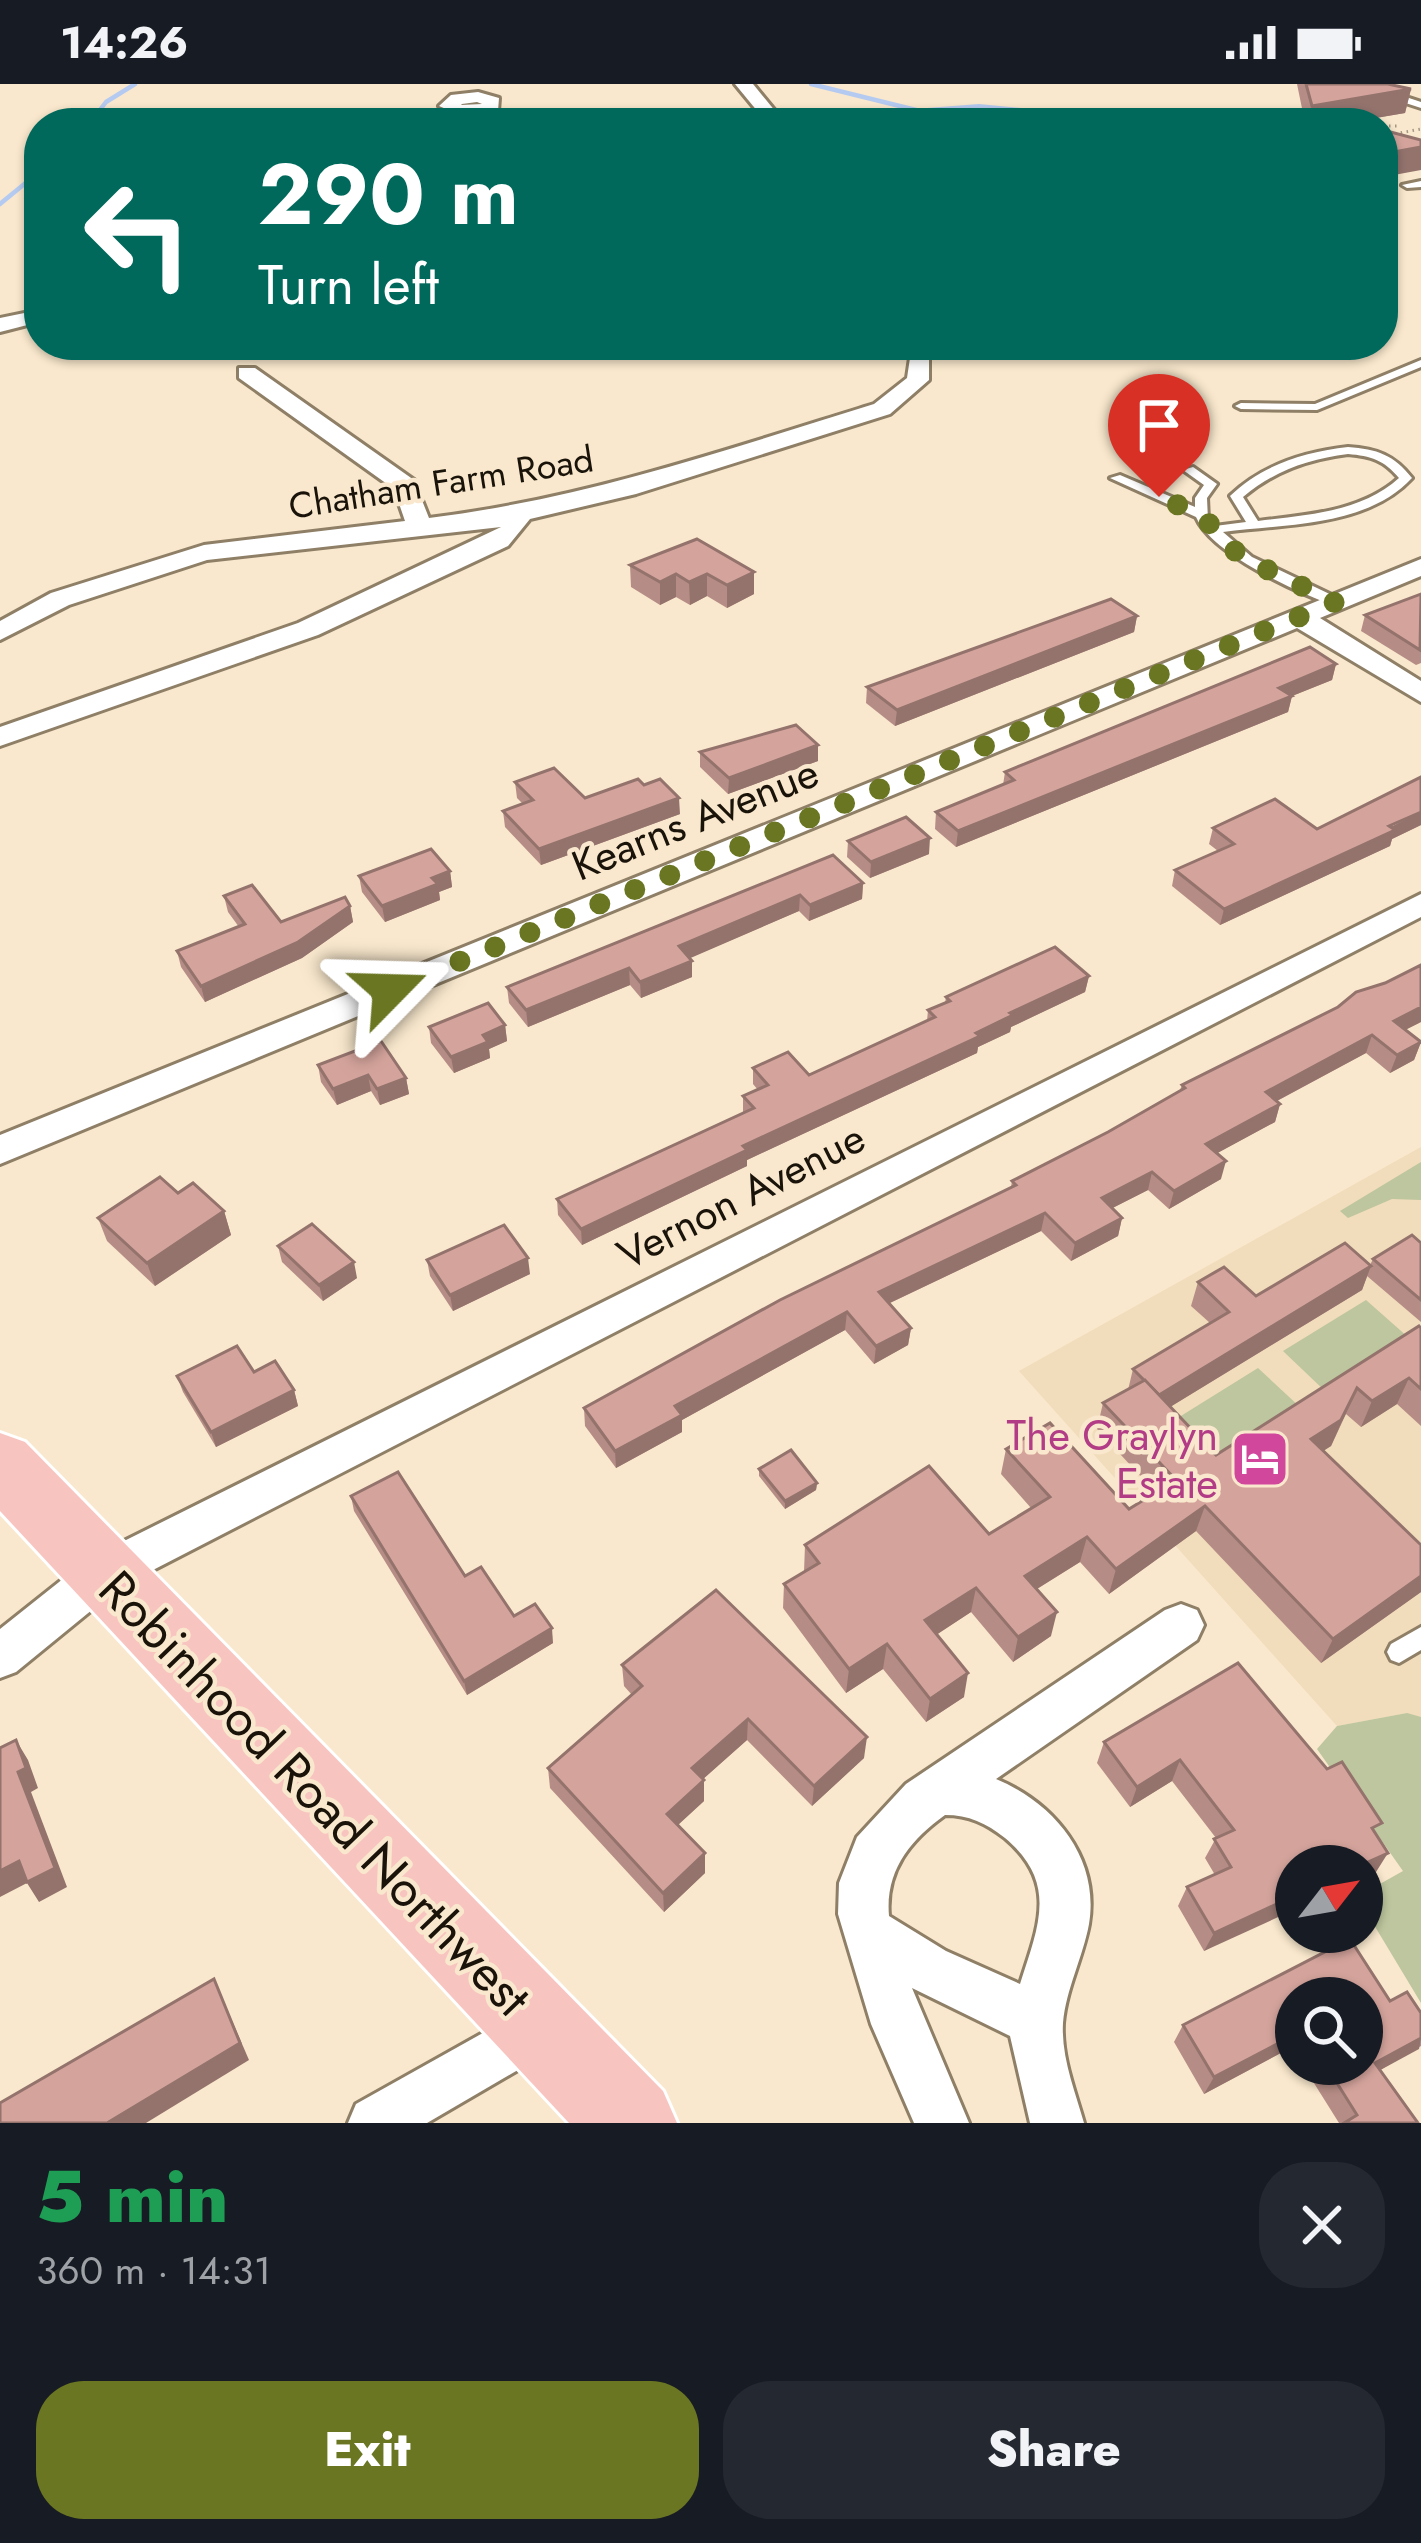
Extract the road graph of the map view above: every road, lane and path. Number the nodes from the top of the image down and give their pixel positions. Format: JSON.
{"nodes":[{"id":1,"x":515,"y":84,"type":"edge"},
{"id":2,"x":744,"y":84,"type":"edge"},
{"id":3,"x":1384,"y":84,"type":"edge"},
{"id":4,"x":484,"y":98,"type":"dead end"},
{"id":5,"x":1421,"y":105,"type":"edge"},
{"id":6,"x":764,"y":108,"type":"edge"},
{"id":7,"x":1421,"y":184,"type":"edge"},
{"id":8,"x":1407,"y":185,"type":"dead end"},
{"id":9,"x":921,"y":360,"type":"edge"},
{"id":10,"x":1421,"y":363,"type":"edge"},
{"id":11,"x":247,"y":373,"type":"dead end"},
{"id":12,"x":1241,"y":406,"type":"dead end"},
{"id":13,"x":1189,"y":470,"type":"dead end"},
{"id":14,"x":1116,"y":478,"type":"dead end"},
{"id":15,"x":520,"y":514,"type":"junction"},
{"id":16,"x":1202,"y":515,"type":"junction"},
{"id":17,"x":1253,"y":523,"type":"junction"},
{"id":18,"x":419,"y":524,"type":"junction"},
{"id":19,"x":1211,"y":530,"type":"junction"},
{"id":20,"x":1421,"y":567,"type":"edge"},
{"id":21,"x":1335,"y":602,"type":"junction"},
{"id":22,"x":1299,"y":617,"type":"junction"},
{"id":23,"x":0,"y":632,"type":"edge"},
{"id":24,"x":1421,"y":693,"type":"edge"},
{"id":25,"x":0,"y":737,"type":"edge"},
{"id":26,"x":1421,"y":904,"type":"edge"},
{"id":27,"x":0,"y":1150,"type":"edge"},
{"id":28,"x":0,"y":1463,"type":"edge"},
{"id":29,"x":104,"y":1574,"type":"junction"},
{"id":30,"x":1181,"y":1624,"type":"dead end"},
{"id":31,"x":1421,"y":1637,"type":"edge"},
{"id":32,"x":1399,"y":1652,"type":"dead end"},
{"id":33,"x":0,"y":1657,"type":"edge"},
{"id":34,"x":938,"y":1791,"type":"junction"},
{"id":35,"x":866,"y":1931,"type":"junction"},
{"id":36,"x":1037,"y":2021,"type":"junction"},
{"id":37,"x":540,"y":2026,"type":"junction"},
{"id":38,"x":376,"y":2123,"type":"edge"},
{"id":39,"x":631,"y":2123,"type":"edge"},
{"id":40,"x":942,"y":2123,"type":"edge"},
{"id":41,"x":1058,"y":2123,"type":"edge"}],
"edges":[{"from":1,"to":4,"type":"street"},
{"from":2,"to":6,"type":"street"},
{"from":3,"to":5,"type":"lane"},
{"from":7,"to":8,"type":"lane"},
{"from":9,"to":15,"type":"street","name":"Chatham Farm Road"},
{"from":10,"to":12,"type":"lane"},
{"from":11,"to":18,"type":"street"},
{"from":13,"to":16,"type":"lane"},
{"from":14,"to":16,"type":"lane"},
{"from":15,"to":18,"type":"street","name":"Chatham Farm Road"},
{"from":15,"to":25,"type":"street"},
{"from":16,"to":19,"type":"lane"},
{"from":17,"to":17,"type":"lane"},
{"from":17,"to":19,"type":"lane"},
{"from":18,"to":23,"type":"street","name":"Chatham Farm Road"},
{"from":19,"to":21,"type":"lane"},
{"from":20,"to":21,"type":"street","name":"Kearns Avenue"},
{"from":21,"to":22,"type":"street","name":"Kearns Avenue"},
{"from":22,"to":24,"type":"street"},
{"from":22,"to":27,"type":"street","name":"Kearns Avenue"},
{"from":26,"to":29,"type":"street","name":"Vernon Avenue"},
{"from":28,"to":29,"type":"main road","name":"Robinhood Road Northwest"},
{"from":29,"to":33,"type":"street","name":"Vernon Avenue"},
{"from":29,"to":37,"type":"main road","name":"Robinhood Road Northwest"},
{"from":30,"to":34,"type":"street"},
{"from":31,"to":32,"type":"lane"},
{"from":34,"to":35,"type":"street"},
{"from":34,"to":36,"type":"street"},
{"from":35,"to":36,"type":"street"},
{"from":35,"to":40,"type":"street"},
{"from":36,"to":41,"type":"street"},
{"from":37,"to":38,"type":"street"},
{"from":37,"to":39,"type":"main road","name":"Robinhood Road Northwest"}]}
